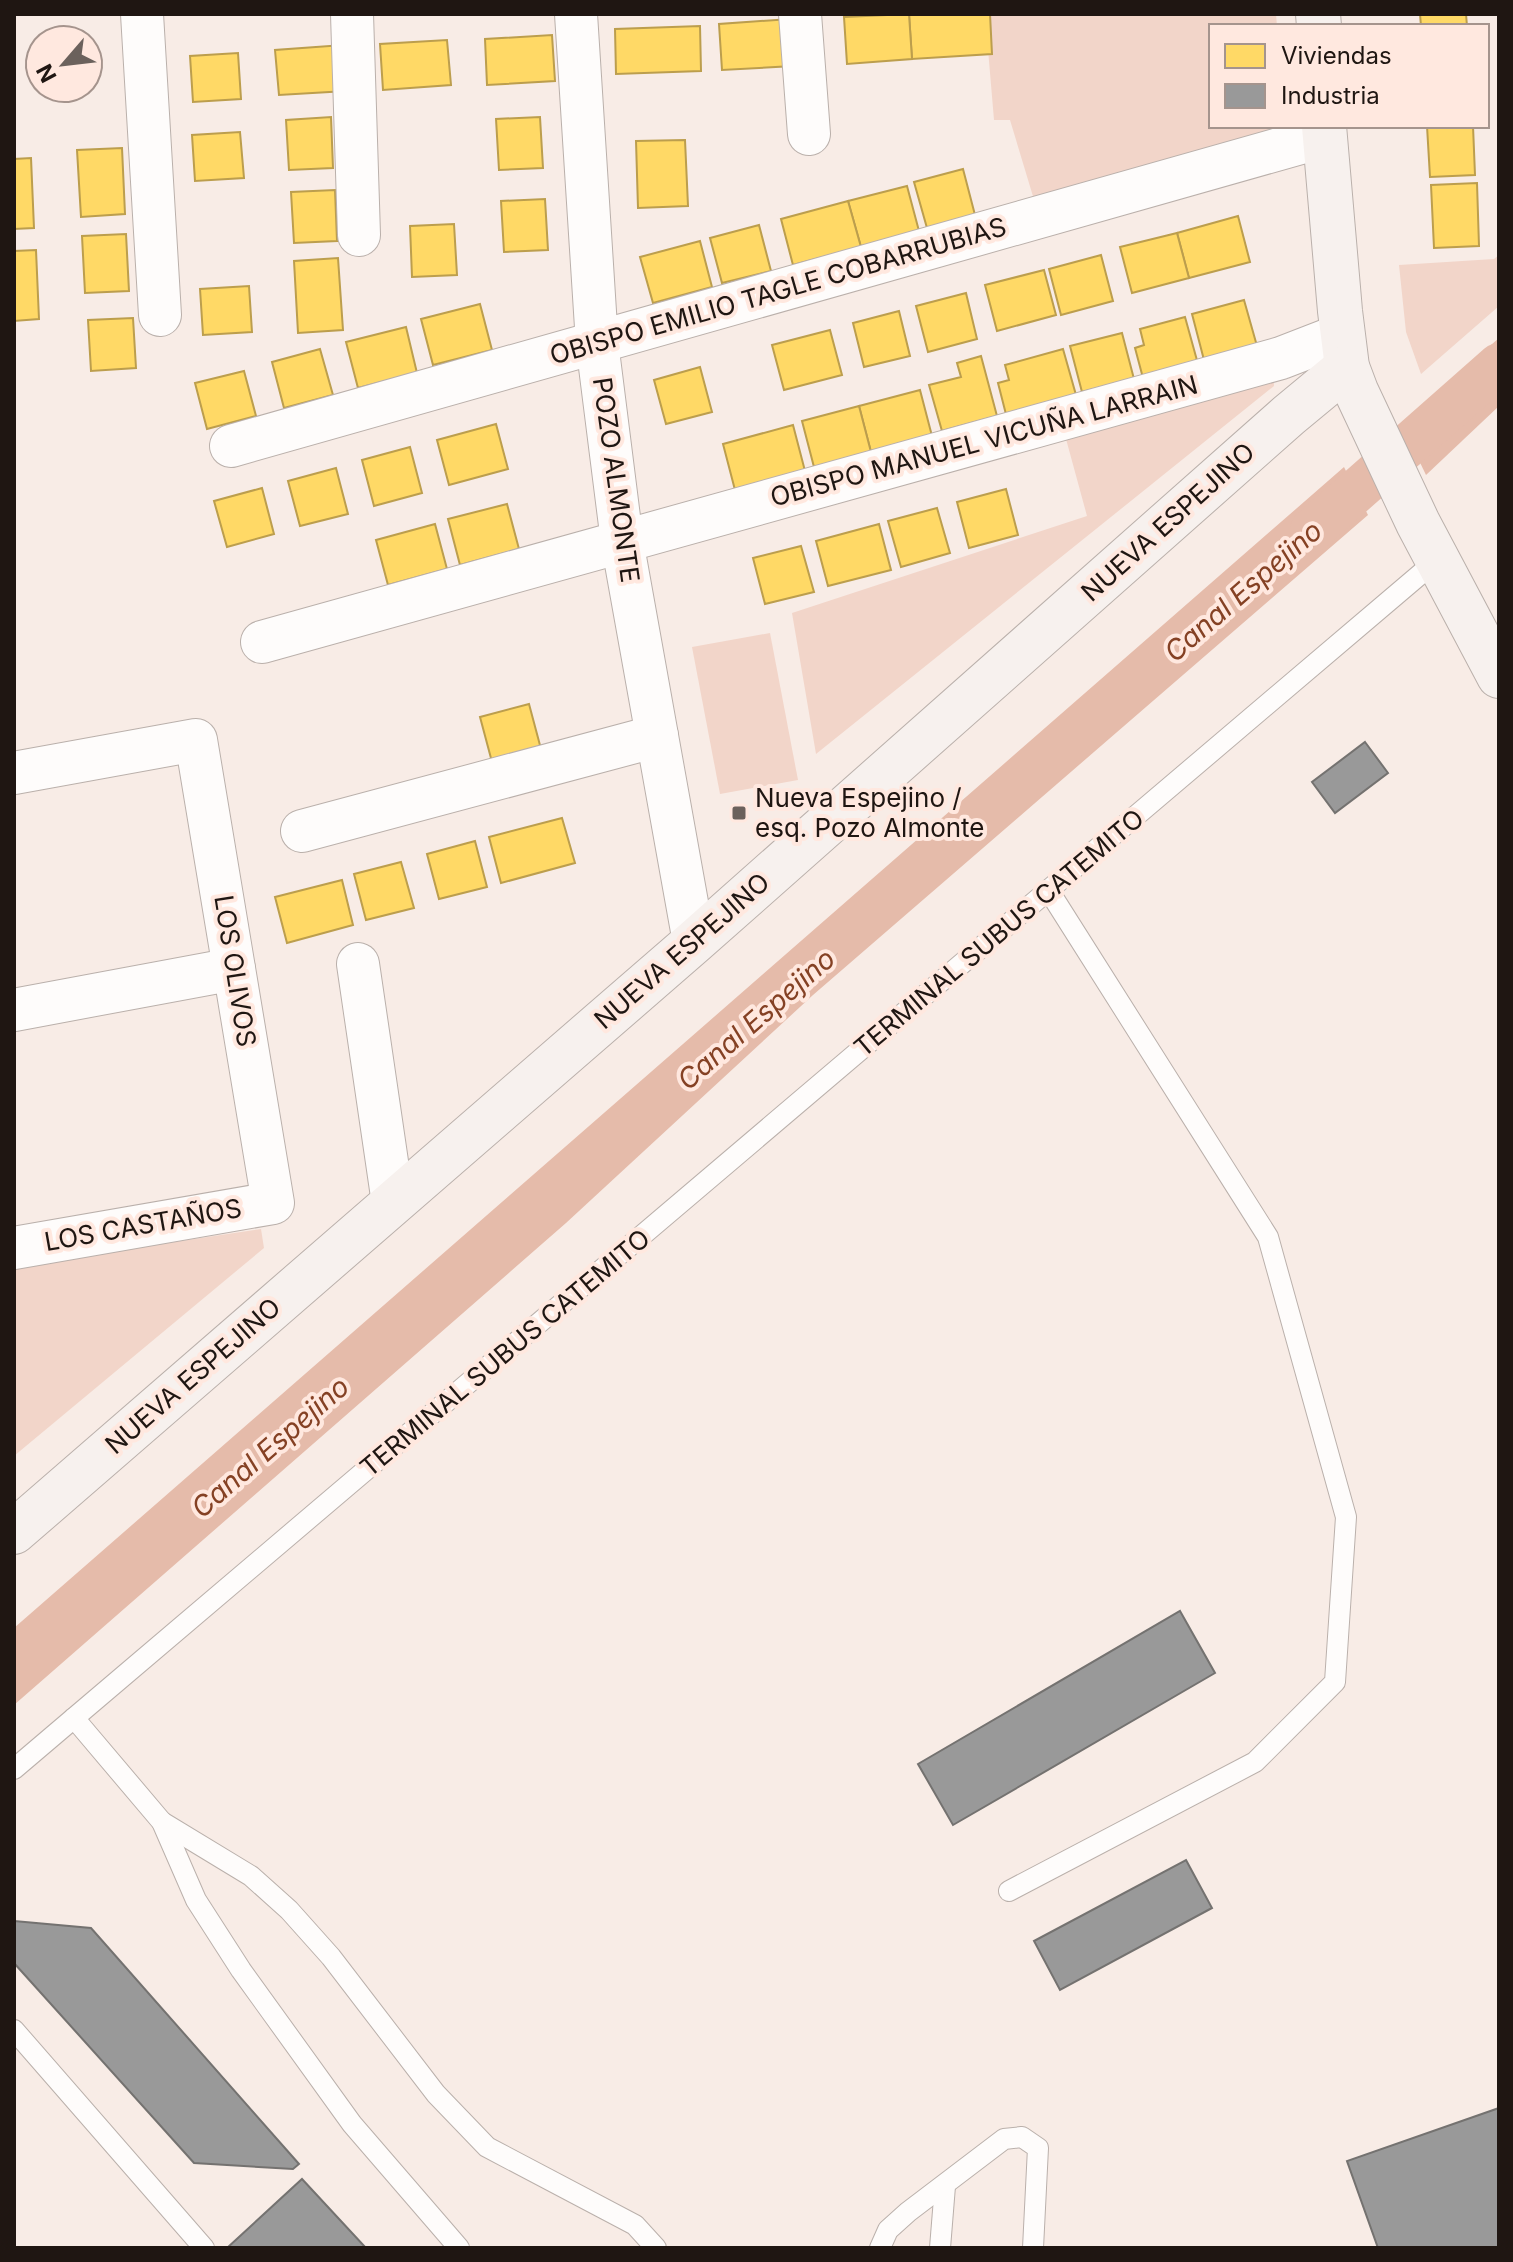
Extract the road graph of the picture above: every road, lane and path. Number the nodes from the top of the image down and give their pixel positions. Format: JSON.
{"nodes":[{"id":1,"x":142,"y":14,"type":"edge"},
{"id":2,"x":352,"y":14,"type":"edge"},
{"id":3,"x":576,"y":14,"type":"edge"},
{"id":4,"x":800,"y":14,"type":"edge"},
{"id":5,"x":1324,"y":131,"type":"edge"},
{"id":6,"x":809,"y":134,"type":"dead end"},
{"id":7,"x":359,"y":235,"type":"dead end"},
{"id":8,"x":160,"y":315,"type":"dead end"},
{"id":9,"x":597,"y":343,"type":"junction"},
{"id":10,"x":1345,"y":351,"type":"junction"},
{"id":11,"x":231,"y":446,"type":"dead end"},
{"id":12,"x":622,"y":541,"type":"junction"},
{"id":13,"x":1428,"y":541,"type":"junction"},
{"id":14,"x":262,"y":642,"type":"dead end"},
{"id":15,"x":1499,"y":676,"type":"edge"},
{"id":16,"x":657,"y":736,"type":"junction"},
{"id":17,"x":14,"y":773,"type":"edge"},
{"id":18,"x":302,"y":831,"type":"dead end"},
{"id":19,"x":1049,"y":891,"type":"junction"},
{"id":20,"x":694,"y":942,"type":"junction"},
{"id":21,"x":358,"y":964,"type":"dead end"},
{"id":22,"x":234,"y":969,"type":"junction"},
{"id":23,"x":14,"y":1010,"type":"edge"},
{"id":24,"x":273,"y":1203,"type":"joint"},
{"id":25,"x":393,"y":1203,"type":"junction"},
{"id":26,"x":14,"y":1248,"type":"edge"},
{"id":27,"x":14,"y":1532,"type":"edge"},
{"id":28,"x":74,"y":1718,"type":"junction"},
{"id":29,"x":14,"y":1769,"type":"edge"},
{"id":30,"x":162,"y":1822,"type":"junction"},
{"id":31,"x":1009,"y":1891,"type":"dead end"},
{"id":32,"x":14,"y":2030,"type":"edge"},
{"id":33,"x":945,"y":2186,"type":"junction"},
{"id":34,"x":204,"y":2248,"type":"edge"},
{"id":35,"x":459,"y":2248,"type":"edge"},
{"id":36,"x":656,"y":2248,"type":"edge"},
{"id":37,"x":880,"y":2248,"type":"edge"},
{"id":38,"x":940,"y":2248,"type":"edge"},
{"id":39,"x":1033,"y":2248,"type":"edge"}],
"edges":[{"from":1,"to":8,"type":"street"},
{"from":2,"to":7,"type":"street"},
{"from":3,"to":9,"type":"street","name":"POZO ALMONTE"},
{"from":4,"to":6,"type":"street"},
{"from":5,"to":9,"type":"street","name":"OBISPO EMILIO TAGLE COBARRUBIAS"},
{"from":5,"to":10,"type":"street"},
{"from":9,"to":11,"type":"street","name":"OBISPO EMILIO TAGLE COBARRUBIAS"},
{"from":9,"to":12,"type":"street","name":"POZO ALMONTE"},
{"from":10,"to":12,"type":"street","name":"OBISPO MANUEL VICUÑA LARRAIN"},
{"from":10,"to":13,"type":"street"},
{"from":10,"to":20,"type":"street","name":"NUEVA ESPEJINO"},
{"from":12,"to":14,"type":"street","name":"OBISPO MANUEL VICUÑA LARRAIN"},
{"from":12,"to":16,"type":"street","name":"POZO ALMONTE"},
{"from":13,"to":15,"type":"street"},
{"from":13,"to":19,"type":"lane","name":"TERMINAL SUBUS CATEMITO"},
{"from":16,"to":18,"type":"street"},
{"from":16,"to":20,"type":"street","name":"POZO ALMONTE"},
{"from":17,"to":22,"type":"street","name":"LOS OLIVOS"},
{"from":19,"to":28,"type":"lane","name":"TERMINAL SUBUS CATEMITO"},
{"from":19,"to":31,"type":"lane"},
{"from":20,"to":25,"type":"street","name":"NUEVA ESPEJINO"},
{"from":21,"to":25,"type":"street"},
{"from":22,"to":23,"type":"street"},
{"from":22,"to":24,"type":"street","name":"LOS OLIVOS"},
{"from":24,"to":26,"type":"street","name":"LOS CASTAÑOS"},
{"from":25,"to":27,"type":"street","name":"NUEVA ESPEJINO"},
{"from":28,"to":29,"type":"lane","name":"TERMINAL SUBUS CATEMITO"},
{"from":28,"to":30,"type":"lane"},
{"from":30,"to":35,"type":"lane"},
{"from":30,"to":36,"type":"lane"},
{"from":32,"to":34,"type":"lane"},
{"from":33,"to":37,"type":"lane"},
{"from":33,"to":38,"type":"lane"},
{"from":33,"to":39,"type":"lane"}]}
